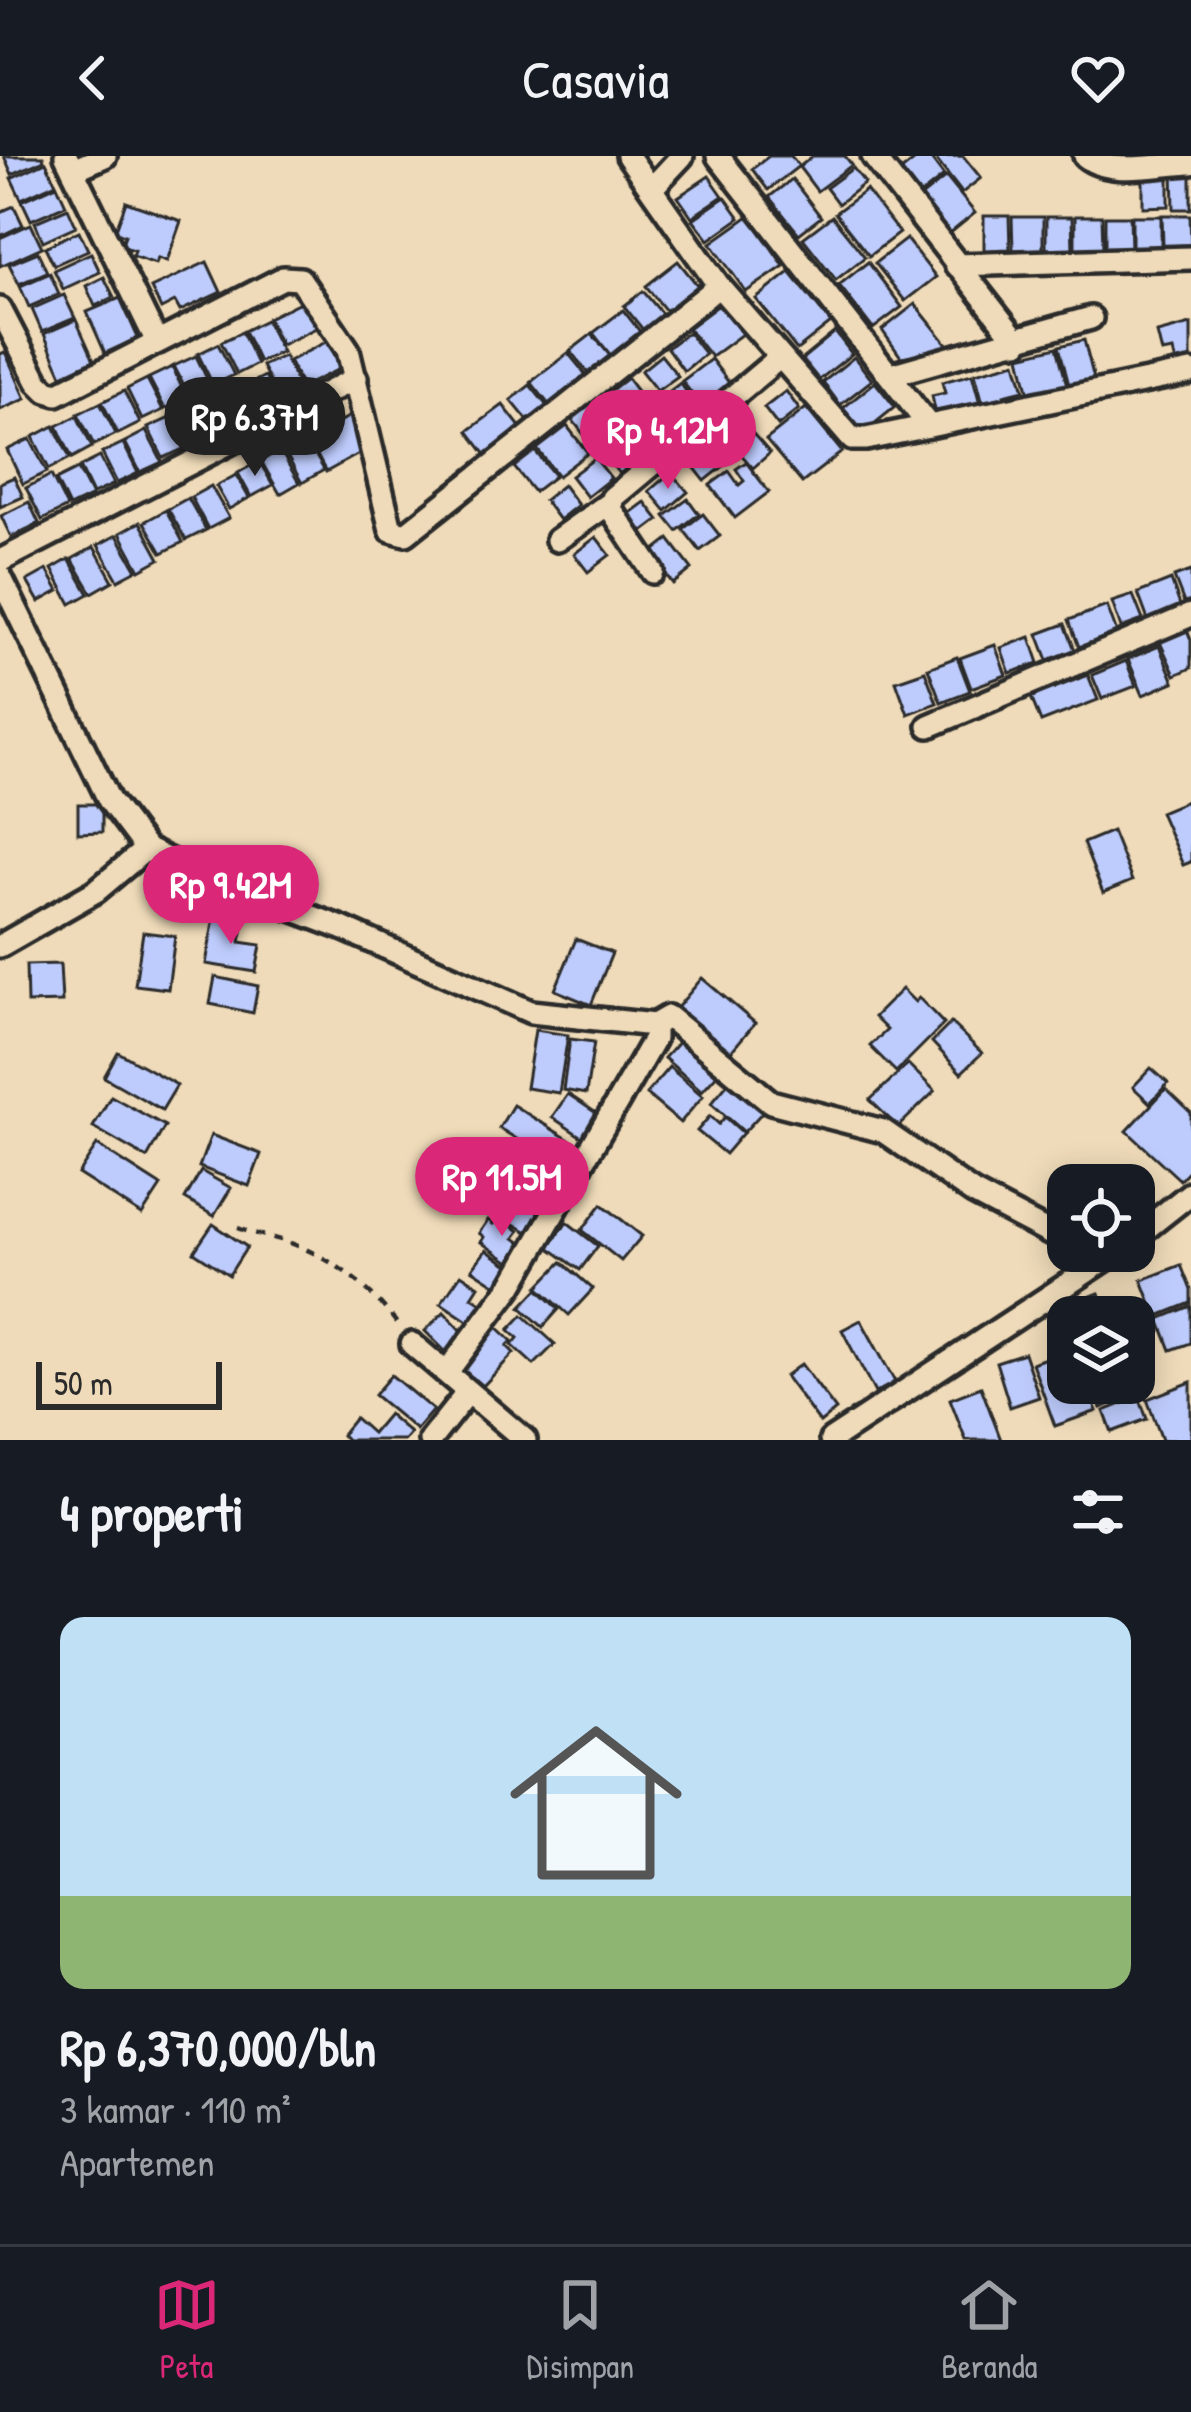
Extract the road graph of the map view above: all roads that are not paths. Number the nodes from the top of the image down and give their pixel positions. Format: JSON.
{"nodes":[{"id":1,"x":105,"y":156,"type":"edge"},
{"id":2,"x":628,"y":156,"type":"edge"},
{"id":3,"x":682,"y":156,"type":"edge"},
{"id":4,"x":718,"y":156,"type":"edge"},
{"id":5,"x":872,"y":156,"type":"edge"},
{"id":6,"x":1085,"y":156,"type":"edge"},
{"id":7,"x":70,"y":163,"type":"edge"},
{"id":8,"x":1191,"y":163,"type":"edge"},
{"id":9,"x":653,"y":187,"type":"junction"},
{"id":10,"x":1191,"y":257,"type":"edge"},
{"id":11,"x":956,"y":265,"type":"junction"},
{"id":12,"x":719,"y":286,"type":"junction"},
{"id":13,"x":0,"y":309,"type":"edge"},
{"id":14,"x":1091,"y":318,"type":"dead end"},
{"id":15,"x":156,"y":340,"type":"junction"},
{"id":16,"x":1018,"y":342,"type":"junction"},
{"id":17,"x":779,"y":358,"type":"junction"},
{"id":18,"x":1191,"y":372,"type":"edge"},
{"id":19,"x":890,"y":376,"type":"junction"},
{"id":20,"x":356,"y":378,"type":"junction"},
{"id":21,"x":929,"y":426,"type":"junction"},
{"id":22,"x":608,"y":504,"type":"junction"},
{"id":23,"x":557,"y":540,"type":"dead end"},
{"id":24,"x":0,"y":561,"type":"edge"},
{"id":25,"x":653,"y":572,"type":"dead end"},
{"id":26,"x":0,"y":576,"type":"edge"},
{"id":27,"x":1191,"y":615,"type":"edge"},
{"id":28,"x":929,"y":725,"type":"dead end"},
{"id":29,"x":146,"y":849,"type":"junction"},
{"id":30,"x":0,"y":946,"type":"edge"},
{"id":31,"x":654,"y":1025,"type":"junction"},
{"id":32,"x":1191,"y":1193,"type":"edge"},
{"id":33,"x":1155,"y":1221,"type":"edge"},
{"id":34,"x":1047,"y":1232,"type":"edge"},
{"id":35,"x":1087,"y":1272,"type":"edge"},
{"id":36,"x":412,"y":1344,"type":"road end"},
{"id":37,"x":447,"y":1372,"type":"junction"},
{"id":38,"x":468,"y":1392,"type":"junction"},
{"id":39,"x":430,"y":1440,"type":"edge"},
{"id":40,"x":525,"y":1440,"type":"edge"},
{"id":41,"x":831,"y":1440,"type":"edge"}],
"edges":[{"from":1,"to":7,"type":"street"},
{"from":2,"to":9,"type":"street"},
{"from":3,"to":9,"type":"street"},
{"from":4,"to":19,"type":"street"},
{"from":5,"to":11,"type":"street"},
{"from":6,"to":8,"type":"street"},
{"from":7,"to":15,"type":"street"},
{"from":9,"to":12,"type":"street"},
{"from":10,"to":11,"type":"street"},
{"from":11,"to":16,"type":"street"},
{"from":12,"to":17,"type":"street"},
{"from":12,"to":20,"type":"street"},
{"from":13,"to":15,"type":"street"},
{"from":14,"to":16,"type":"street"},
{"from":15,"to":20,"type":"street"},
{"from":16,"to":19,"type":"street"},
{"from":17,"to":21,"type":"street"},
{"from":17,"to":22,"type":"street"},
{"from":18,"to":21,"type":"street"},
{"from":19,"to":21,"type":"street"},
{"from":20,"to":24,"type":"street"},
{"from":22,"to":23,"type":"street"},
{"from":22,"to":25,"type":"street"},
{"from":26,"to":29,"type":"street"},
{"from":27,"to":28,"type":"street"},
{"from":29,"to":30,"type":"street"},
{"from":29,"to":31,"type":"street"},
{"from":31,"to":34,"type":"street"},
{"from":31,"to":37,"type":"street"},
{"from":32,"to":33,"type":"street"},
{"from":35,"to":41,"type":"street"},
{"from":36,"to":37,"type":"street"},
{"from":37,"to":38,"type":"street"},
{"from":38,"to":39,"type":"street"},
{"from":38,"to":40,"type":"street"}]}
